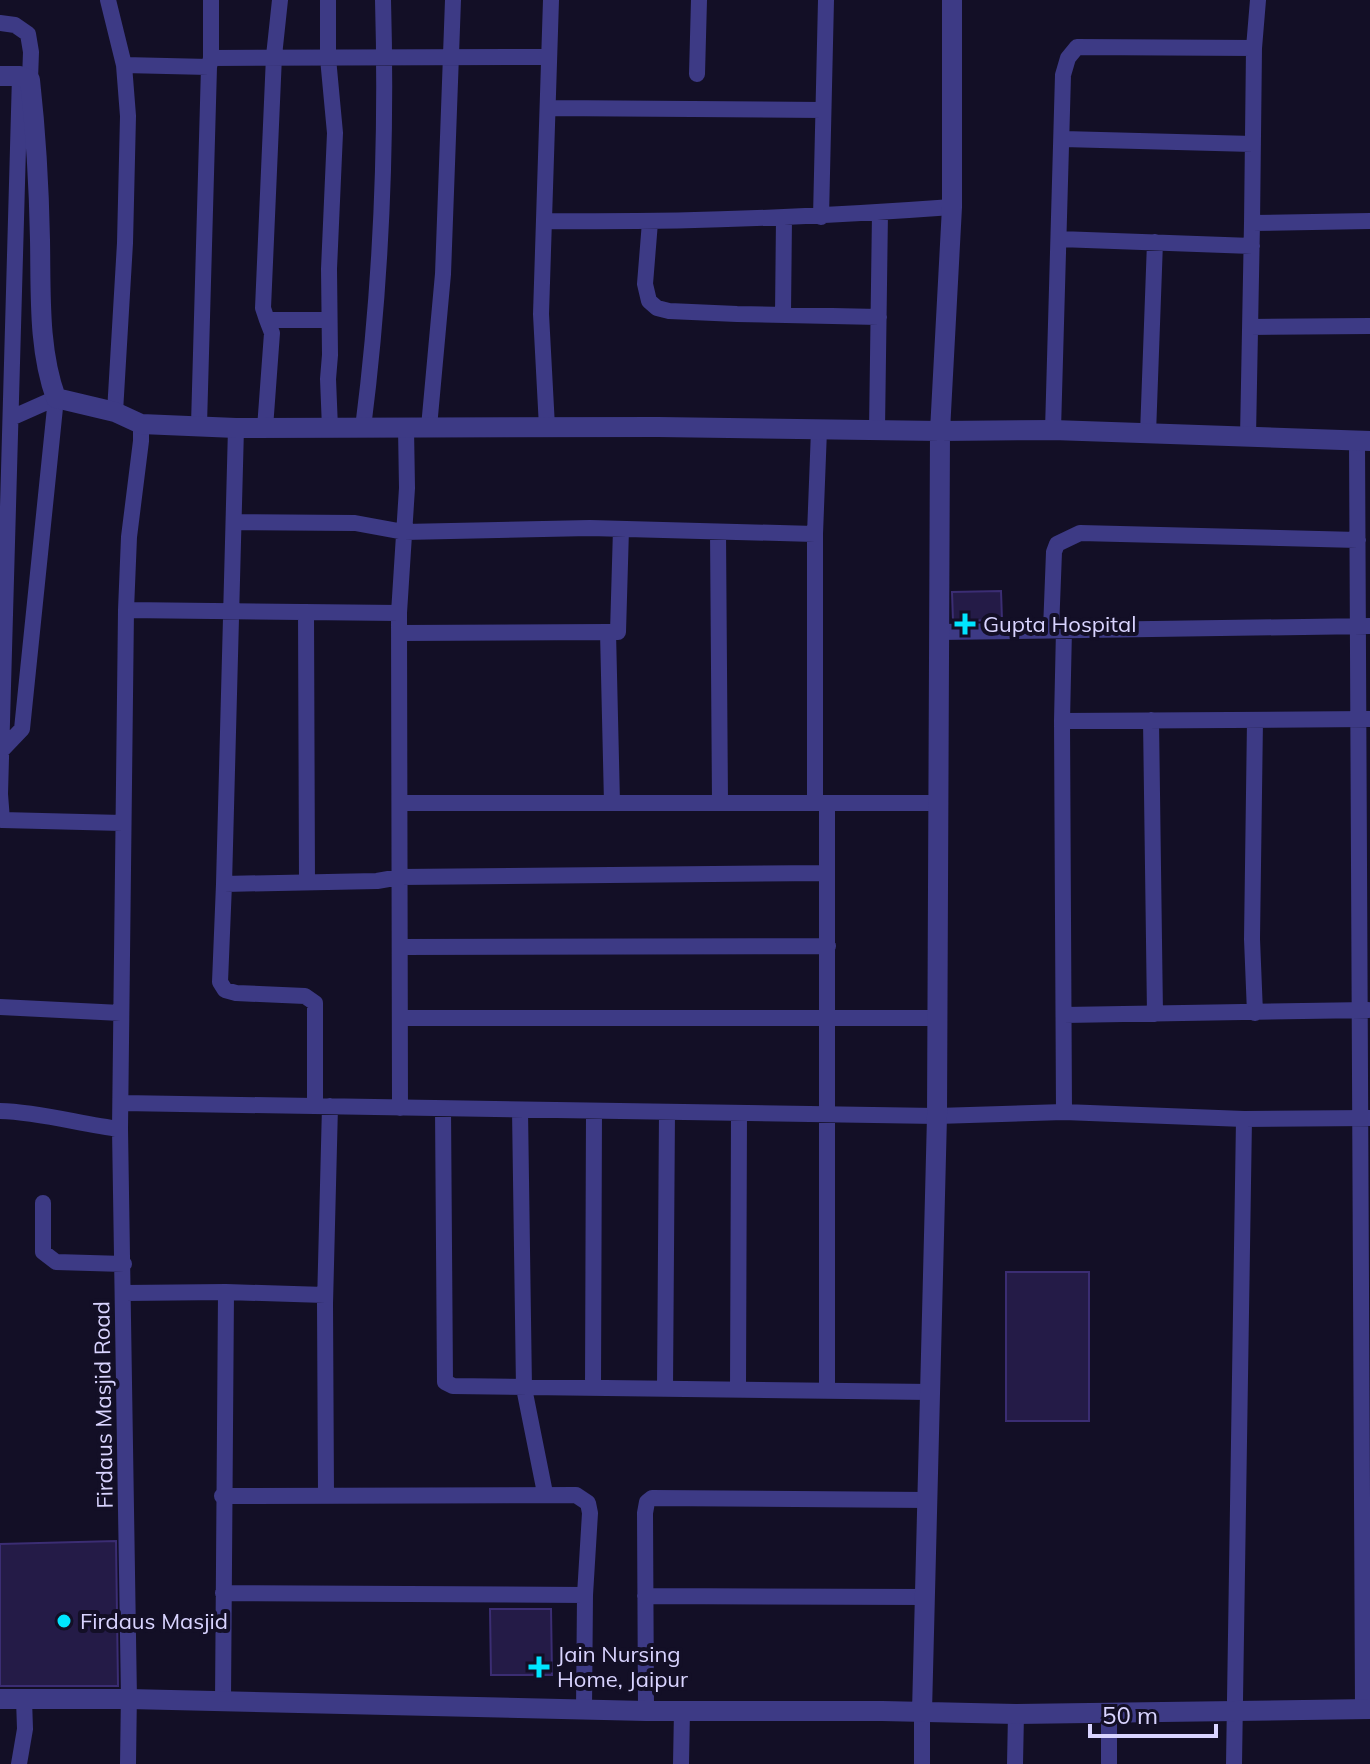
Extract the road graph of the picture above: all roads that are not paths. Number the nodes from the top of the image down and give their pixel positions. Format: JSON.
{"nodes":[{"id":1,"x":108,"y":0,"type":"edge"},
{"id":2,"x":211,"y":0,"type":"edge"},
{"id":3,"x":280,"y":0,"type":"edge"},
{"id":4,"x":328,"y":0,"type":"edge"},
{"id":5,"x":383,"y":0,"type":"edge"},
{"id":6,"x":453,"y":0,"type":"edge"},
{"id":7,"x":551,"y":0,"type":"edge"},
{"id":8,"x":699,"y":0,"type":"edge"},
{"id":9,"x":826,"y":0,"type":"edge"},
{"id":10,"x":952,"y":0,"type":"edge"},
{"id":11,"x":1258,"y":0,"type":"edge"},
{"id":12,"x":0,"y":23,"type":"edge"},
{"id":13,"x":1254,"y":48,"type":"junction"},
{"id":14,"x":274,"y":56,"type":"junction"},
{"id":15,"x":549,"y":57,"type":"junction"},
{"id":16,"x":328,"y":58,"type":"junction"},
{"id":17,"x":385,"y":58,"type":"junction"},
{"id":18,"x":450,"y":58,"type":"junction"},
{"id":19,"x":210,"y":62,"type":"junction"},
{"id":20,"x":124,"y":65,"type":"junction"},
{"id":21,"x":697,"y":74,"type":"dead end"},
{"id":22,"x":17,"y":77,"type":"edge"},
{"id":23,"x":548,"y":108,"type":"junction"},
{"id":24,"x":823,"y":110,"type":"junction"},
{"id":25,"x":1063,"y":139,"type":"junction"},
{"id":26,"x":1253,"y":144,"type":"junction"},
{"id":27,"x":952,"y":207,"type":"junction"},
{"id":28,"x":880,"y":212,"type":"junction"},
{"id":29,"x":821,"y":217,"type":"junction"},
{"id":30,"x":784,"y":218,"type":"junction"},
{"id":31,"x":545,"y":221,"type":"junction"},
{"id":32,"x":1370,"y":221,"type":"edge"},
{"id":33,"x":650,"y":222,"type":"junction"},
{"id":34,"x":1252,"y":223,"type":"junction"},
{"id":35,"x":1059,"y":239,"type":"junction"},
{"id":36,"x":1155,"y":242,"type":"junction"},
{"id":37,"x":1252,"y":246,"type":"junction"},
{"id":38,"x":783,"y":314,"type":"junction"},
{"id":39,"x":879,"y":317,"type":"junction"},
{"id":40,"x":267,"y":320,"type":"junction"},
{"id":41,"x":329,"y":320,"type":"junction"},
{"id":42,"x":1370,"y":326,"type":"edge"},
{"id":43,"x":1250,"y":327,"type":"junction"},
{"id":44,"x":6,"y":346,"type":"edge"},
{"id":45,"x":56,"y":398,"type":"junction"},
{"id":46,"x":115,"y":412,"type":"junction"},
{"id":47,"x":7,"y":422,"type":"edge"},
{"id":48,"x":141,"y":424,"type":"junction"},
{"id":49,"x":199,"y":425,"type":"junction"},
{"id":50,"x":429,"y":427,"type":"junction"},
{"id":51,"x":547,"y":427,"type":"junction"},
{"id":52,"x":236,"y":428,"type":"junction"},
{"id":53,"x":265,"y":428,"type":"junction"},
{"id":54,"x":330,"y":428,"type":"junction"},
{"id":55,"x":363,"y":428,"type":"junction"},
{"id":56,"x":406,"y":428,"type":"junction"},
{"id":57,"x":819,"y":430,"type":"junction"},
{"id":58,"x":877,"y":430,"type":"junction"},
{"id":59,"x":1053,"y":430,"type":"junction"},
{"id":60,"x":940,"y":431,"type":"junction"},
{"id":61,"x":1148,"y":434,"type":"junction"},
{"id":62,"x":1248,"y":437,"type":"junction"},
{"id":63,"x":1363,"y":441,"type":"edge"},
{"id":64,"x":234,"y":522,"type":"junction"},
{"id":65,"x":621,"y":529,"type":"junction"},
{"id":66,"x":404,"y":532,"type":"junction"},
{"id":67,"x":718,"y":532,"type":"junction"},
{"id":68,"x":815,"y":534,"type":"junction"},
{"id":69,"x":1358,"y":540,"type":"junction"},
{"id":70,"x":126,"y":610,"type":"junction"},
{"id":71,"x":231,"y":611,"type":"junction"},
{"id":72,"x":306,"y":612,"type":"junction"},
{"id":73,"x":399,"y":613,"type":"junction"},
{"id":74,"x":1364,"y":626,"type":"edge"},
{"id":75,"x":1057,"y":630,"type":"junction"},
{"id":76,"x":608,"y":632,"type":"junction"},
{"id":77,"x":938,"y":632,"type":"junction"},
{"id":78,"x":400,"y":633,"type":"junction"},
{"id":79,"x":1364,"y":719,"type":"edge"},
{"id":80,"x":1151,"y":720,"type":"junction"},
{"id":81,"x":1255,"y":720,"type":"junction"},
{"id":82,"x":1062,"y":721,"type":"junction"},
{"id":83,"x":1,"y":751,"type":"edge"},
{"id":84,"x":400,"y":803,"type":"junction"},
{"id":85,"x":612,"y":803,"type":"junction"},
{"id":86,"x":720,"y":803,"type":"junction"},
{"id":87,"x":821,"y":803,"type":"junction"},
{"id":88,"x":937,"y":803,"type":"junction"},
{"id":89,"x":1,"y":820,"type":"edge"},
{"id":90,"x":123,"y":823,"type":"junction"},
{"id":91,"x":1365,"y":870,"type":"edge"},
{"id":92,"x":827,"y":873,"type":"junction"},
{"id":93,"x":400,"y":877,"type":"junction"},
{"id":94,"x":307,"y":882,"type":"junction"},
{"id":95,"x":224,"y":884,"type":"junction"},
{"id":96,"x":828,"y":946,"type":"junction"},
{"id":97,"x":400,"y":947,"type":"junction"},
{"id":98,"x":0,"y":1007,"type":"edge"},
{"id":99,"x":1365,"y":1010,"type":"edge"},
{"id":100,"x":121,"y":1013,"type":"junction"},
{"id":101,"x":1255,"y":1013,"type":"junction"},
{"id":102,"x":1155,"y":1014,"type":"junction"},
{"id":103,"x":1064,"y":1015,"type":"junction"},
{"id":104,"x":400,"y":1018,"type":"junction"},
{"id":105,"x":828,"y":1018,"type":"junction"},
{"id":106,"x":938,"y":1018,"type":"junction"},
{"id":107,"x":121,"y":1106,"type":"junction"},
{"id":108,"x":323,"y":1106,"type":"junction"},
{"id":109,"x":400,"y":1108,"type":"junction"},
{"id":110,"x":443,"y":1109,"type":"junction"},
{"id":111,"x":520,"y":1110,"type":"junction"},
{"id":112,"x":0,"y":1111,"type":"edge"},
{"id":113,"x":594,"y":1111,"type":"junction"},
{"id":114,"x":667,"y":1112,"type":"junction"},
{"id":115,"x":1064,"y":1112,"type":"junction"},
{"id":116,"x":739,"y":1113,"type":"junction"},
{"id":117,"x":826,"y":1114,"type":"junction"},
{"id":118,"x":937,"y":1116,"type":"junction"},
{"id":119,"x":1366,"y":1118,"type":"edge"},
{"id":120,"x":1244,"y":1119,"type":"junction"},
{"id":121,"x":120,"y":1129,"type":"junction"},
{"id":122,"x":43,"y":1203,"type":"dead end"},
{"id":123,"x":1366,"y":1204,"type":"edge"},
{"id":124,"x":124,"y":1264,"type":"junction"},
{"id":125,"x":226,"y":1292,"type":"junction"},
{"id":126,"x":124,"y":1293,"type":"junction"},
{"id":127,"x":325,"y":1295,"type":"junction"},
{"id":128,"x":524,"y":1388,"type":"junction"},
{"id":129,"x":593,"y":1388,"type":"junction"},
{"id":130,"x":665,"y":1388,"type":"junction"},
{"id":131,"x":738,"y":1389,"type":"junction"},
{"id":132,"x":827,"y":1390,"type":"junction"},
{"id":133,"x":931,"y":1392,"type":"junction"},
{"id":134,"x":1366,"y":1490,"type":"edge"},
{"id":135,"x":545,"y":1493,"type":"junction"},
{"id":136,"x":326,"y":1495,"type":"junction"},
{"id":137,"x":222,"y":1496,"type":"junction"},
{"id":138,"x":928,"y":1500,"type":"junction"},
{"id":139,"x":1367,"y":1584,"type":"edge"},
{"id":140,"x":223,"y":1593,"type":"junction"},
{"id":141,"x":585,"y":1595,"type":"junction"},
{"id":142,"x":645,"y":1596,"type":"junction"},
{"id":143,"x":926,"y":1597,"type":"junction"},
{"id":144,"x":128,"y":1604,"type":"junction"},
{"id":145,"x":0,"y":1699,"type":"edge"},
{"id":146,"x":24,"y":1699,"type":"junction"},
{"id":147,"x":129,"y":1699,"type":"junction"},
{"id":148,"x":223,"y":1701,"type":"junction"},
{"id":149,"x":584,"y":1709,"type":"junction"},
{"id":150,"x":1367,"y":1709,"type":"edge"},
{"id":151,"x":682,"y":1710,"type":"junction"},
{"id":152,"x":1234,"y":1710,"type":"junction"},
{"id":153,"x":646,"y":1711,"type":"junction"},
{"id":154,"x":922,"y":1712,"type":"junction"},
{"id":155,"x":1109,"y":1713,"type":"junction"},
{"id":156,"x":1016,"y":1714,"type":"junction"},
{"id":157,"x":19,"y":1764,"type":"edge"},
{"id":158,"x":128,"y":1764,"type":"edge"},
{"id":159,"x":681,"y":1764,"type":"edge"},
{"id":160,"x":922,"y":1764,"type":"edge"},
{"id":161,"x":1015,"y":1764,"type":"edge"},
{"id":162,"x":1109,"y":1764,"type":"edge"},
{"id":163,"x":1234,"y":1764,"type":"edge"}],
"edges":[{"from":1,"to":20,"type":"street"},
{"from":2,"to":19,"type":"street"},
{"from":3,"to":14,"type":"street"},
{"from":4,"to":16,"type":"street"},
{"from":5,"to":17,"type":"street"},
{"from":6,"to":18,"type":"street"},
{"from":7,"to":15,"type":"street"},
{"from":8,"to":21,"type":"street"},
{"from":9,"to":24,"type":"street"},
{"from":10,"to":27,"type":"street"},
{"from":11,"to":13,"type":"street"},
{"from":12,"to":22,"type":"street"},
{"from":13,"to":25,"type":"street"},
{"from":13,"to":26,"type":"street"},
{"from":14,"to":16,"type":"street"},
{"from":14,"to":19,"type":"street"},
{"from":14,"to":40,"type":"street"},
{"from":15,"to":18,"type":"street"},
{"from":15,"to":23,"type":"street"},
{"from":16,"to":17,"type":"street"},
{"from":16,"to":41,"type":"street"},
{"from":17,"to":18,"type":"street"},
{"from":17,"to":55,"type":"street"},
{"from":18,"to":50,"type":"street"},
{"from":19,"to":20,"type":"street"},
{"from":19,"to":49,"type":"street"},
{"from":20,"to":46,"type":"street"},
{"from":22,"to":44,"type":"street"},
{"from":22,"to":45,"type":"street"},
{"from":23,"to":24,"type":"street"},
{"from":23,"to":31,"type":"street"},
{"from":24,"to":29,"type":"street"},
{"from":25,"to":26,"type":"street"},
{"from":25,"to":35,"type":"street"},
{"from":26,"to":34,"type":"street"},
{"from":27,"to":28,"type":"street"},
{"from":27,"to":60,"type":"street"},
{"from":28,"to":29,"type":"street"},
{"from":28,"to":39,"type":"street"},
{"from":29,"to":30,"type":"street"},
{"from":30,"to":33,"type":"street"},
{"from":30,"to":38,"type":"street"},
{"from":31,"to":33,"type":"street"},
{"from":31,"to":51,"type":"street"},
{"from":32,"to":34,"type":"street"},
{"from":33,"to":38,"type":"street"},
{"from":34,"to":37,"type":"street"},
{"from":35,"to":36,"type":"street"},
{"from":35,"to":59,"type":"street"},
{"from":36,"to":37,"type":"street"},
{"from":36,"to":61,"type":"street"},
{"from":37,"to":43,"type":"street"},
{"from":38,"to":39,"type":"street"},
{"from":39,"to":58,"type":"street"},
{"from":40,"to":41,"type":"street"},
{"from":40,"to":53,"type":"street"},
{"from":41,"to":54,"type":"street"},
{"from":42,"to":43,"type":"street"},
{"from":43,"to":62,"type":"street"},
{"from":44,"to":47,"type":"street"},
{"from":45,"to":46,"type":"street"},
{"from":45,"to":47,"type":"street"},
{"from":45,"to":83,"type":"street"},
{"from":46,"to":48,"type":"street"},
{"from":47,"to":83,"type":"street"},
{"from":48,"to":49,"type":"street"},
{"from":48,"to":70,"type":"street"},
{"from":49,"to":52,"type":"street"},
{"from":50,"to":51,"type":"street"},
{"from":50,"to":56,"type":"street"},
{"from":51,"to":57,"type":"street"},
{"from":52,"to":53,"type":"street"},
{"from":52,"to":64,"type":"street"},
{"from":53,"to":54,"type":"street"},
{"from":54,"to":55,"type":"street"},
{"from":55,"to":56,"type":"street"},
{"from":56,"to":66,"type":"street"},
{"from":57,"to":58,"type":"street"},
{"from":57,"to":68,"type":"street"},
{"from":58,"to":60,"type":"street"},
{"from":59,"to":60,"type":"street"},
{"from":59,"to":61,"type":"street"},
{"from":60,"to":77,"type":"street"},
{"from":61,"to":62,"type":"street"},
{"from":62,"to":63,"type":"street"},
{"from":63,"to":69,"type":"street"},
{"from":64,"to":66,"type":"street"},
{"from":64,"to":71,"type":"street"},
{"from":65,"to":66,"type":"street"},
{"from":65,"to":67,"type":"street"},
{"from":65,"to":76,"type":"street"},
{"from":66,"to":73,"type":"street"},
{"from":67,"to":68,"type":"street"},
{"from":67,"to":86,"type":"street"},
{"from":68,"to":87,"type":"street"},
{"from":69,"to":74,"type":"street"},
{"from":69,"to":75,"type":"street"},
{"from":70,"to":71,"type":"street"},
{"from":70,"to":90,"type":"street"},
{"from":71,"to":72,"type":"street"},
{"from":71,"to":95,"type":"street"},
{"from":72,"to":73,"type":"street"},
{"from":72,"to":94,"type":"street"},
{"from":73,"to":78,"type":"street"},
{"from":74,"to":75,"type":"street"},
{"from":74,"to":79,"type":"street"},
{"from":75,"to":77,"type":"street"},
{"from":75,"to":82,"type":"street"},
{"from":76,"to":78,"type":"street"},
{"from":76,"to":85,"type":"street"},
{"from":77,"to":88,"type":"street"},
{"from":78,"to":84,"type":"street"},
{"from":79,"to":81,"type":"street"},
{"from":79,"to":91,"type":"street"},
{"from":80,"to":81,"type":"street"},
{"from":80,"to":82,"type":"street"},
{"from":80,"to":102,"type":"street"},
{"from":81,"to":101,"type":"street"},
{"from":82,"to":103,"type":"street"},
{"from":83,"to":89,"type":"street"},
{"from":84,"to":85,"type":"street"},
{"from":84,"to":93,"type":"street"},
{"from":85,"to":86,"type":"street"},
{"from":86,"to":87,"type":"street"},
{"from":87,"to":88,"type":"street"},
{"from":87,"to":92,"type":"street"},
{"from":88,"to":106,"type":"street"},
{"from":89,"to":90,"type":"street"},
{"from":90,"to":100,"type":"street"},
{"from":91,"to":99,"type":"street"},
{"from":92,"to":93,"type":"street"},
{"from":92,"to":96,"type":"street"},
{"from":93,"to":94,"type":"street"},
{"from":93,"to":97,"type":"street"},
{"from":94,"to":95,"type":"street"},
{"from":95,"to":108,"type":"street"},
{"from":96,"to":97,"type":"street"},
{"from":96,"to":105,"type":"street"},
{"from":97,"to":104,"type":"street"},
{"from":98,"to":100,"type":"street"},
{"from":99,"to":101,"type":"street"},
{"from":99,"to":119,"type":"street"},
{"from":100,"to":107,"type":"street"},
{"from":101,"to":102,"type":"street"},
{"from":102,"to":103,"type":"street"},
{"from":103,"to":115,"type":"street"},
{"from":104,"to":105,"type":"street"},
{"from":104,"to":109,"type":"street"},
{"from":105,"to":106,"type":"street"},
{"from":105,"to":117,"type":"street"},
{"from":106,"to":118,"type":"street"},
{"from":107,"to":108,"type":"street"},
{"from":107,"to":121,"type":"street"},
{"from":107,"to":144,"type":"street","name":"Firdaus Masjid Road"},
{"from":108,"to":109,"type":"street"},
{"from":108,"to":127,"type":"street"},
{"from":109,"to":110,"type":"street"},
{"from":110,"to":111,"type":"street"},
{"from":110,"to":128,"type":"street"},
{"from":111,"to":113,"type":"street"},
{"from":111,"to":128,"type":"street"},
{"from":112,"to":121,"type":"street"},
{"from":113,"to":114,"type":"street"},
{"from":113,"to":129,"type":"street"},
{"from":114,"to":116,"type":"street"},
{"from":114,"to":130,"type":"street"},
{"from":115,"to":118,"type":"street"},
{"from":115,"to":120,"type":"street"},
{"from":116,"to":117,"type":"street"},
{"from":116,"to":131,"type":"street"},
{"from":117,"to":118,"type":"street"},
{"from":117,"to":132,"type":"street"},
{"from":118,"to":133,"type":"street"},
{"from":119,"to":120,"type":"street"},
{"from":119,"to":123,"type":"street"},
{"from":120,"to":152,"type":"street"},
{"from":121,"to":124,"type":"street"},
{"from":122,"to":124,"type":"street"},
{"from":123,"to":134,"type":"street"},
{"from":124,"to":126,"type":"street"},
{"from":125,"to":126,"type":"street"},
{"from":125,"to":127,"type":"street"},
{"from":125,"to":137,"type":"street"},
{"from":126,"to":144,"type":"street"},
{"from":127,"to":136,"type":"street"},
{"from":128,"to":129,"type":"street"},
{"from":128,"to":135,"type":"street"},
{"from":129,"to":130,"type":"street"},
{"from":130,"to":131,"type":"street"},
{"from":131,"to":132,"type":"street"},
{"from":132,"to":133,"type":"street"},
{"from":133,"to":138,"type":"street"},
{"from":134,"to":139,"type":"street"},
{"from":135,"to":136,"type":"street"},
{"from":135,"to":141,"type":"street"},
{"from":136,"to":137,"type":"street"},
{"from":137,"to":140,"type":"street"},
{"from":138,"to":142,"type":"street"},
{"from":138,"to":143,"type":"street"},
{"from":139,"to":150,"type":"street"},
{"from":140,"to":141,"type":"street"},
{"from":140,"to":148,"type":"street"},
{"from":141,"to":149,"type":"street"},
{"from":142,"to":143,"type":"street"},
{"from":142,"to":153,"type":"street"},
{"from":143,"to":154,"type":"street"},
{"from":144,"to":147,"type":"street"},
{"from":145,"to":146,"type":"street"},
{"from":146,"to":147,"type":"street"},
{"from":146,"to":157,"type":"street"},
{"from":147,"to":148,"type":"street"},
{"from":147,"to":158,"type":"street"},
{"from":148,"to":149,"type":"street"},
{"from":149,"to":153,"type":"street"},
{"from":150,"to":152,"type":"street"},
{"from":151,"to":153,"type":"street"},
{"from":151,"to":154,"type":"street"},
{"from":151,"to":159,"type":"street"},
{"from":152,"to":155,"type":"street"},
{"from":152,"to":163,"type":"street"},
{"from":154,"to":156,"type":"street"},
{"from":154,"to":160,"type":"street"},
{"from":155,"to":156,"type":"street"},
{"from":155,"to":162,"type":"street"},
{"from":156,"to":161,"type":"street"}]}
